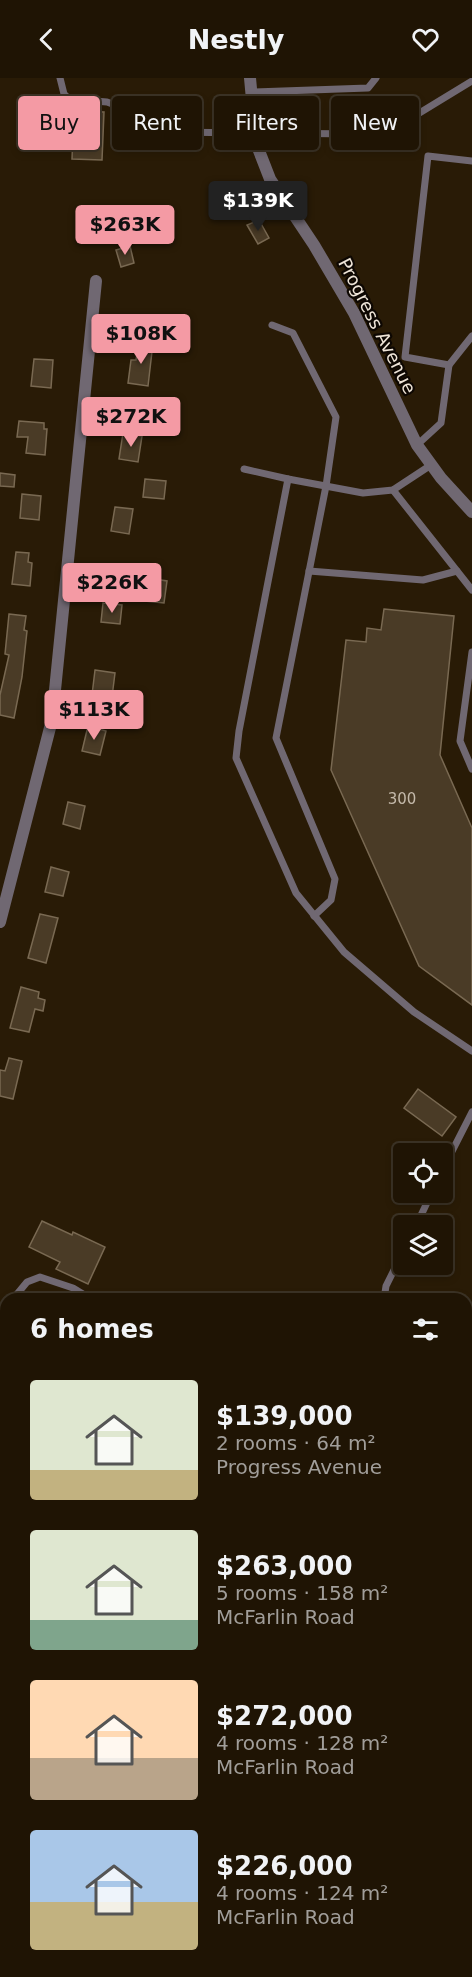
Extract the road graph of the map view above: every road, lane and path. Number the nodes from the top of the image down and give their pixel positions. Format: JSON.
{"nodes":[{"id":1,"x":60,"y":78,"type":"edge"},
{"id":2,"x":250,"y":78,"type":"edge"},
{"id":3,"x":376,"y":78,"type":"edge"},
{"id":4,"x":472,"y":81,"type":"edge"},
{"id":5,"x":252,"y":92,"type":"junction"},
{"id":6,"x":252,"y":96,"type":"edge"},
{"id":7,"x":214,"y":132,"type":"edge"},
{"id":8,"x":319,"y":133,"type":"edge"},
{"id":9,"x":259,"y":150,"type":"edge"},
{"id":10,"x":472,"y":161,"type":"edge"},
{"id":11,"x":96,"y":281,"type":"dead end"},
{"id":12,"x":272,"y":325,"type":"dead end"},
{"id":13,"x":472,"y":336,"type":"edge"},
{"id":14,"x":449,"y":365,"type":"junction"},
{"id":15,"x":417,"y":445,"type":"junction"},
{"id":16,"x":431,"y":465,"type":"junction"},
{"id":17,"x":244,"y":469,"type":"dead end"},
{"id":18,"x":288,"y":479,"type":"junction"},
{"id":19,"x":326,"y":486,"type":"junction"},
{"id":20,"x":393,"y":490,"type":"junction"},
{"id":21,"x":472,"y":512,"type":"edge"},
{"id":22,"x":309,"y":571,"type":"junction"},
{"id":23,"x":457,"y":571,"type":"junction"},
{"id":24,"x":472,"y":590,"type":"edge"},
{"id":25,"x":472,"y":652,"type":"edge"},
{"id":26,"x":469,"y":694,"type":"edge"},
{"id":27,"x":472,"y":769,"type":"edge"},
{"id":28,"x":314,"y":916,"type":"junction"},
{"id":29,"x":0,"y":922,"type":"edge"},
{"id":30,"x":472,"y":1051,"type":"edge"},
{"id":31,"x":472,"y":1112,"type":"edge"},
{"id":32,"x":453,"y":1149,"type":"edge"},
{"id":33,"x":393,"y":1272,"type":"edge"},
{"id":34,"x":18,"y":1293,"type":"edge"},
{"id":35,"x":81,"y":1293,"type":"edge"},
{"id":36,"x":385,"y":1293,"type":"edge"}],
"edges":[{"from":1,"to":7,"type":"lane"},
{"from":2,"to":5,"type":"street","name":"Progress Avenue"},
{"from":3,"to":5,"type":"lane"},
{"from":4,"to":8,"type":"lane"},
{"from":5,"to":6,"type":"street","name":"Progress Avenue"},
{"from":9,"to":15,"type":"street","name":"Progress Avenue"},
{"from":10,"to":14,"type":"lane"},
{"from":11,"to":29,"type":"street"},
{"from":12,"to":19,"type":"lane"},
{"from":13,"to":14,"type":"lane"},
{"from":14,"to":15,"type":"lane"},
{"from":15,"to":16,"type":"street","name":"Progress Avenue"},
{"from":16,"to":20,"type":"lane"},
{"from":16,"to":21,"type":"street","name":"Progress Avenue"},
{"from":17,"to":18,"type":"lane"},
{"from":18,"to":19,"type":"lane"},
{"from":18,"to":28,"type":"lane"},
{"from":19,"to":20,"type":"lane"},
{"from":19,"to":22,"type":"lane"},
{"from":20,"to":23,"type":"lane"},
{"from":22,"to":23,"type":"lane"},
{"from":22,"to":28,"type":"lane"},
{"from":23,"to":24,"type":"lane"},
{"from":25,"to":26,"type":"lane"},
{"from":26,"to":27,"type":"lane"},
{"from":28,"to":30,"type":"lane"},
{"from":31,"to":32,"type":"lane"},
{"from":33,"to":36,"type":"lane"},
{"from":34,"to":35,"type":"lane"}]}
